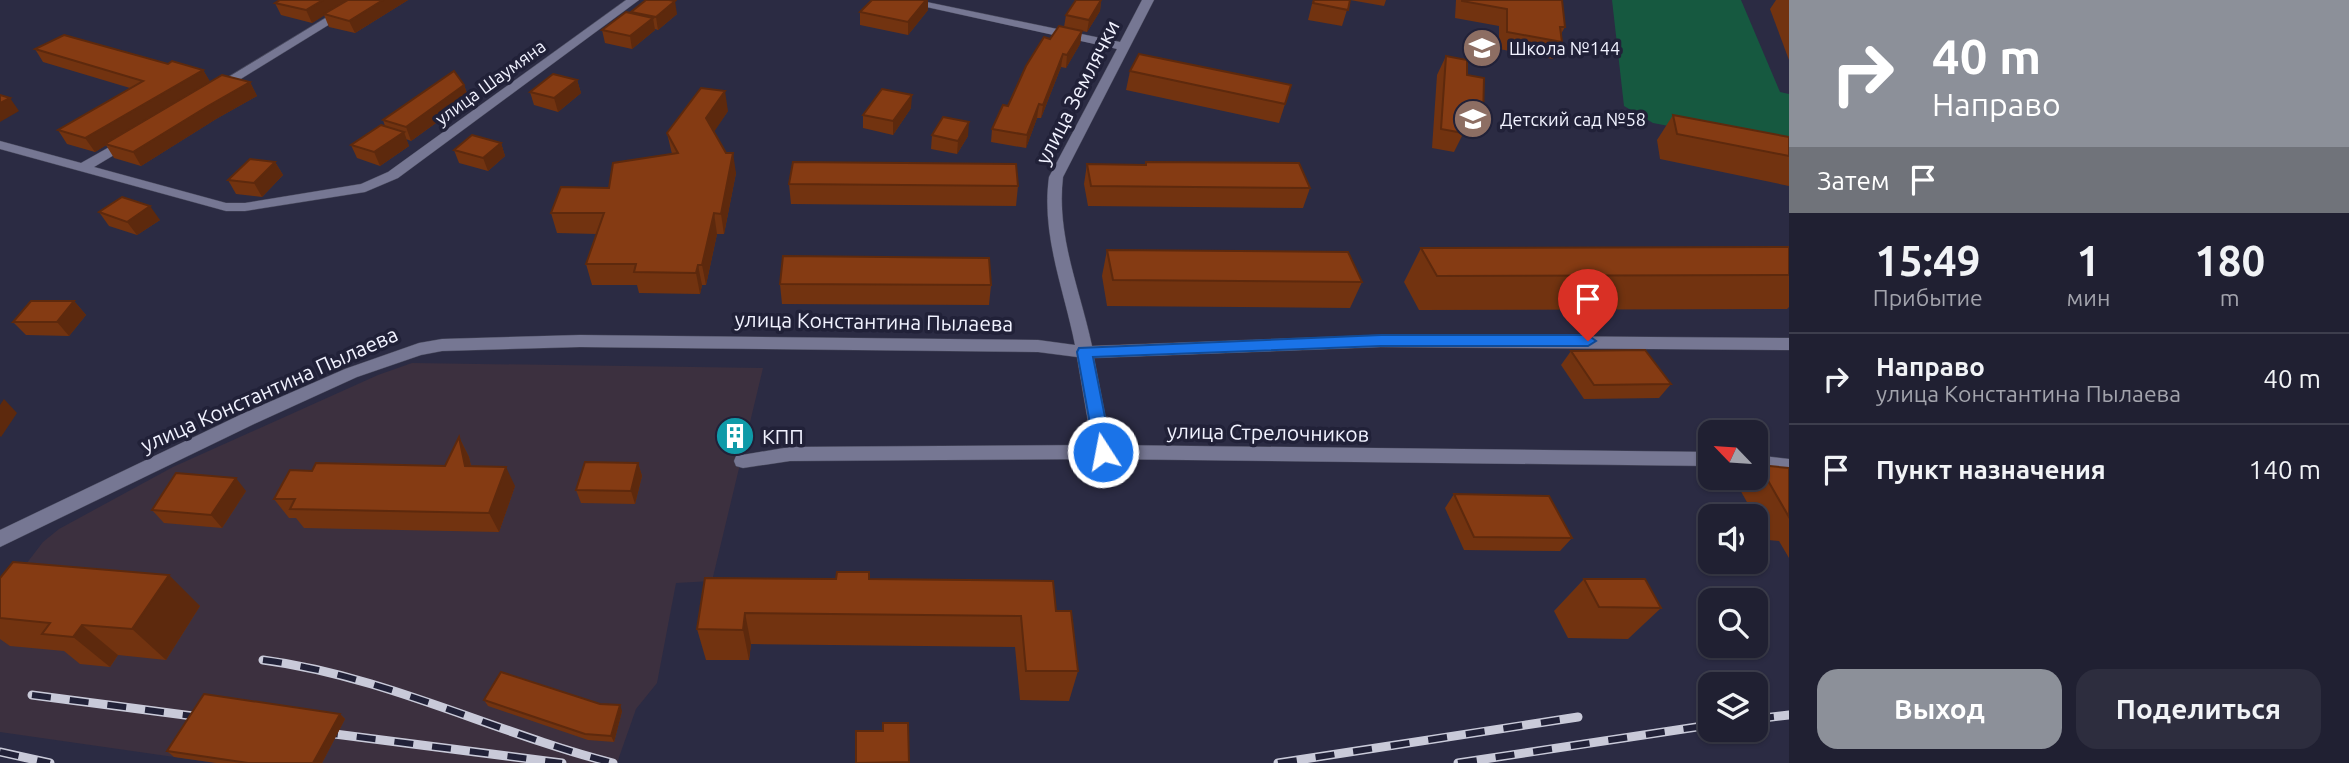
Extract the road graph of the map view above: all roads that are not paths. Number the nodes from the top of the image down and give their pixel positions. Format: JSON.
{"nodes":[{"id":1,"x":363,"y":0,"type":"edge"},
{"id":2,"x":634,"y":0,"type":"edge"},
{"id":3,"x":901,"y":0,"type":"edge"},
{"id":4,"x":1148,"y":0,"type":"edge"},
{"id":5,"x":1125,"y":47,"type":"junction"},
{"id":6,"x":196,"y":100,"type":"edge"},
{"id":7,"x":139,"y":134,"type":"edge"},
{"id":8,"x":0,"y":145,"type":"edge"},
{"id":9,"x":82,"y":168,"type":"junction"},
{"id":10,"x":1789,"y":344,"type":"edge"},
{"id":11,"x":1084,"y":352,"type":"junction"},
{"id":12,"x":1103,"y":452,"type":"junction"},
{"id":13,"x":1698,"y":459,"type":"edge"},
{"id":14,"x":743,"y":461,"type":"dead end"},
{"id":15,"x":1768,"y":464,"type":"edge"},
{"id":16,"x":1789,"y":466,"type":"edge"},
{"id":17,"x":0,"y":539,"type":"edge"}],
"edges":[{"from":1,"to":6,"type":"street"},
{"from":2,"to":9,"type":"street","name":"улица Шаумяна"},
{"from":3,"to":5,"type":"street"},
{"from":4,"to":5,"type":"street","name":"улица Землячки"},
{"from":5,"to":11,"type":"street","name":"улица Землячки"},
{"from":7,"to":9,"type":"street"},
{"from":8,"to":9,"type":"street","name":"улица Шаумяна"},
{"from":10,"to":11,"type":"street","name":"улица Константина Пылаева"},
{"from":11,"to":12,"type":"street","name":"улица Землячки"},
{"from":11,"to":17,"type":"street","name":"улица Константина Пылаева"},
{"from":12,"to":13,"type":"street","name":"улица Стрелочников"},
{"from":12,"to":14,"type":"street","name":"улица Стрелочников"},
{"from":15,"to":16,"type":"street"}]}
